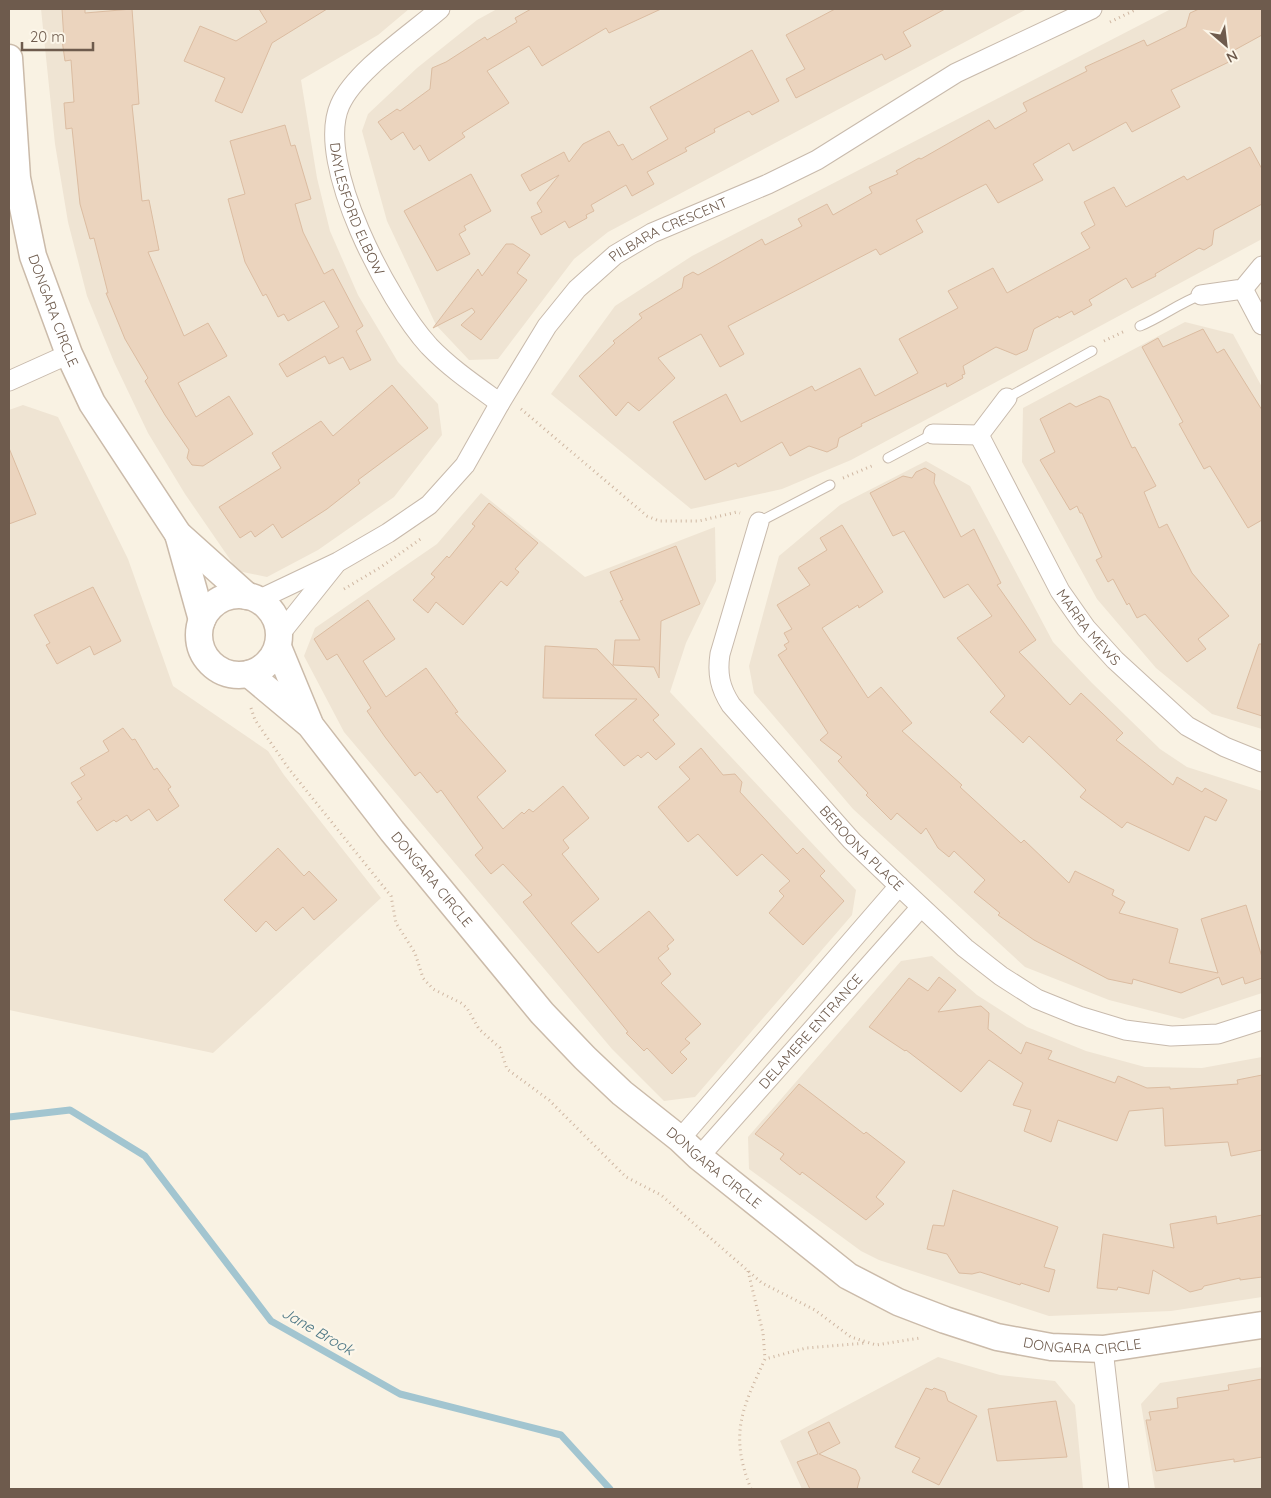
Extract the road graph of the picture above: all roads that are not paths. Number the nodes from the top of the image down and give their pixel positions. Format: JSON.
{"nodes":[{"id":1,"x":440,"y":9,"type":"edge"},
{"id":2,"x":1092,"y":9,"type":"edge"},
{"id":3,"x":9,"y":58,"type":"edge"},
{"id":4,"x":1262,"y":266,"type":"edge"},
{"id":5,"x":1243,"y":289,"type":"junction"},
{"id":6,"x":1201,"y":295,"type":"joint"},
{"id":7,"x":1262,"y":325,"type":"edge"},
{"id":8,"x":1140,"y":326,"type":"road end"},
{"id":9,"x":1092,"y":351,"type":"road end"},
{"id":10,"x":69,"y":354,"type":"junction"},
{"id":11,"x":9,"y":381,"type":"edge"},
{"id":12,"x":1008,"y":398,"type":"joint"},
{"id":13,"x":500,"y":403,"type":"junction"},
{"id":14,"x":933,"y":434,"type":"joint"},
{"id":15,"x":979,"y":435,"type":"junction"},
{"id":16,"x":888,"y":458,"type":"road end"},
{"id":17,"x":830,"y":485,"type":"road end"},
{"id":18,"x":758,"y":522,"type":"joint"},
{"id":19,"x":178,"y":534,"type":"junction"},
{"id":20,"x":338,"y":562,"type":"junction"},
{"id":21,"x":252,"y":598,"type":"junction"},
{"id":22,"x":202,"y":620,"type":"junction"},
{"id":23,"x":279,"y":641,"type":"junction"},
{"id":24,"x":249,"y":674,"type":"junction"},
{"id":25,"x":310,"y":725,"type":"junction"},
{"id":26,"x":1262,"y":762,"type":"edge"},
{"id":27,"x":899,"y":886,"type":"junction"},
{"id":28,"x":921,"y":908,"type":"junction"},
{"id":29,"x":1262,"y":1020,"type":"edge"},
{"id":30,"x":680,"y":1139,"type":"junction"},
{"id":31,"x":699,"y":1157,"type":"junction"},
{"id":32,"x":1262,"y":1325,"type":"edge"},
{"id":33,"x":1103,"y":1349,"type":"junction"},
{"id":34,"x":1119,"y":1489,"type":"edge"}],
"edges":[{"from":1,"to":13,"type":"street","name":"DAYLESFORD ELBOW"},
{"from":2,"to":13,"type":"street","name":"PILBARA CRESCENT"},
{"from":3,"to":10,"type":"street","name":"DONGARA CIRCLE"},
{"from":4,"to":5,"type":"street"},
{"from":5,"to":6,"type":"street"},
{"from":5,"to":7,"type":"street"},
{"from":6,"to":8,"type":"lane"},
{"from":9,"to":12,"type":"lane"},
{"from":10,"to":11,"type":"street"},
{"from":10,"to":19,"type":"street","name":"DONGARA CIRCLE"},
{"from":12,"to":15,"type":"street"},
{"from":13,"to":20,"type":"street","name":"PILBARA CRESCENT"},
{"from":14,"to":15,"type":"street"},
{"from":14,"to":16,"type":"lane"},
{"from":15,"to":26,"type":"street","name":"MARRA MEWS"},
{"from":17,"to":18,"type":"lane"},
{"from":18,"to":27,"type":"street","name":"BEROONA PLACE"},
{"from":19,"to":21,"type":"street","name":"DONGARA CIRCLE"},
{"from":19,"to":22,"type":"street","name":"DONGARA CIRCLE"},
{"from":20,"to":21,"type":"street","name":"PILBARA CRESCENT"},
{"from":20,"to":23,"type":"street","name":"PILBARA CRESCENT"},
{"from":21,"to":22,"type":"street"},
{"from":21,"to":23,"type":"street"},
{"from":22,"to":24,"type":"street"},
{"from":23,"to":24,"type":"street"},
{"from":23,"to":25,"type":"street","name":"DONGARA CIRCLE"},
{"from":24,"to":25,"type":"street","name":"DONGARA CIRCLE"},
{"from":25,"to":30,"type":"street","name":"DONGARA CIRCLE"},
{"from":27,"to":28,"type":"street","name":"BEROONA PLACE"},
{"from":27,"to":30,"type":"street","name":"DELAMERE ENTRANCE"},
{"from":28,"to":29,"type":"street","name":"BEROONA PLACE"},
{"from":28,"to":31,"type":"street","name":"DELAMERE ENTRANCE"},
{"from":30,"to":31,"type":"street","name":"DONGARA CIRCLE"},
{"from":31,"to":33,"type":"street","name":"DONGARA CIRCLE"},
{"from":32,"to":33,"type":"street","name":"DONGARA CIRCLE"},
{"from":33,"to":34,"type":"street"}]}
